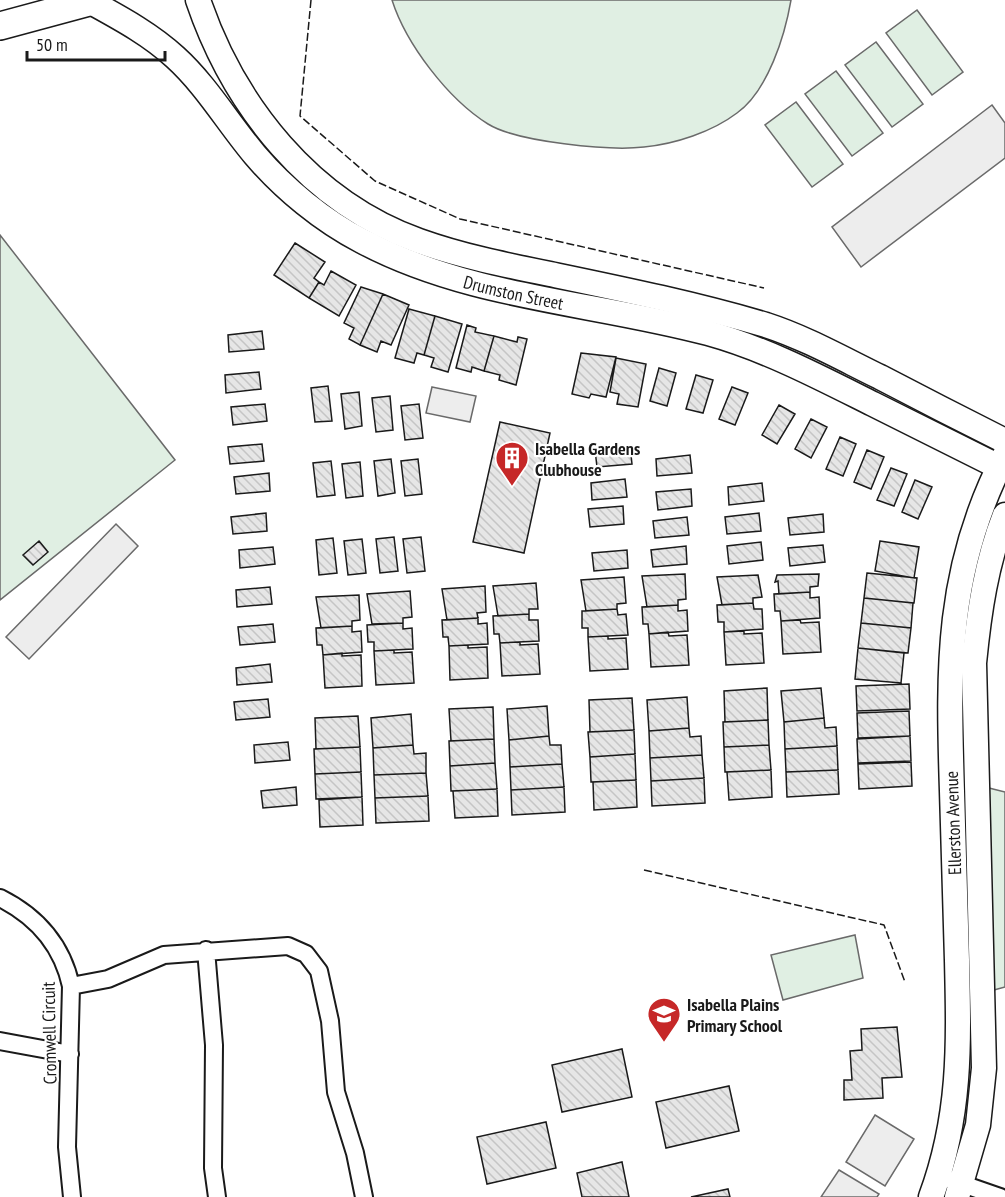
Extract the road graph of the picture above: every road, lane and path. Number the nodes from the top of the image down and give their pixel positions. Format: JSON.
{"nodes":[{"id":1,"x":198,"y":0,"type":"edge"},
{"id":2,"x":89,"y":1,"type":"edge"},
{"id":3,"x":0,"y":26,"type":"edge"},
{"id":4,"x":1005,"y":441,"type":"edge"},
{"id":5,"x":1003,"y":464,"type":"edge"},
{"id":6,"x":1005,"y":515,"type":"edge"},
{"id":7,"x":965,"y":841,"type":"junction"},
{"id":8,"x":0,"y":898,"type":"edge"},
{"id":9,"x":206,"y":950,"type":"junction"},
{"id":10,"x":71,"y":986,"type":"junction"},
{"id":11,"x":0,"y":1041,"type":"edge"},
{"id":12,"x":70,"y":1054,"type":"junction"},
{"id":13,"x":935,"y":1187,"type":"edge"},
{"id":14,"x":960,"y":1191,"type":"edge"},
{"id":15,"x":72,"y":1197,"type":"edge"},
{"id":16,"x":217,"y":1197,"type":"edge"},
{"id":17,"x":364,"y":1197,"type":"edge"},
{"id":18,"x":1000,"y":1197,"type":"edge"}],
"edges":[{"from":1,"to":4,"type":"street","name":"Drumston Street"},
{"from":2,"to":3,"type":"main road"},
{"from":2,"to":5,"type":"street","name":"Drumston Street"},
{"from":5,"to":7,"type":"street","name":"Ellerston Avenue"},
{"from":6,"to":7,"type":"street","name":"Ellerston Avenue"},
{"from":7,"to":13,"type":"street","name":"Ellerston Avenue"},
{"from":7,"to":14,"type":"street","name":"Ellerston Avenue"},
{"from":8,"to":10,"type":"street","name":"Cromwell Circuit"},
{"from":9,"to":10,"type":"street"},
{"from":9,"to":16,"type":"street"},
{"from":9,"to":17,"type":"street"},
{"from":10,"to":12,"type":"street","name":"Cromwell Circuit"},
{"from":11,"to":12,"type":"street"},
{"from":12,"to":15,"type":"street","name":"Cromwell Circuit"},
{"from":13,"to":14,"type":"street"},
{"from":14,"to":18,"type":"street"}]}
